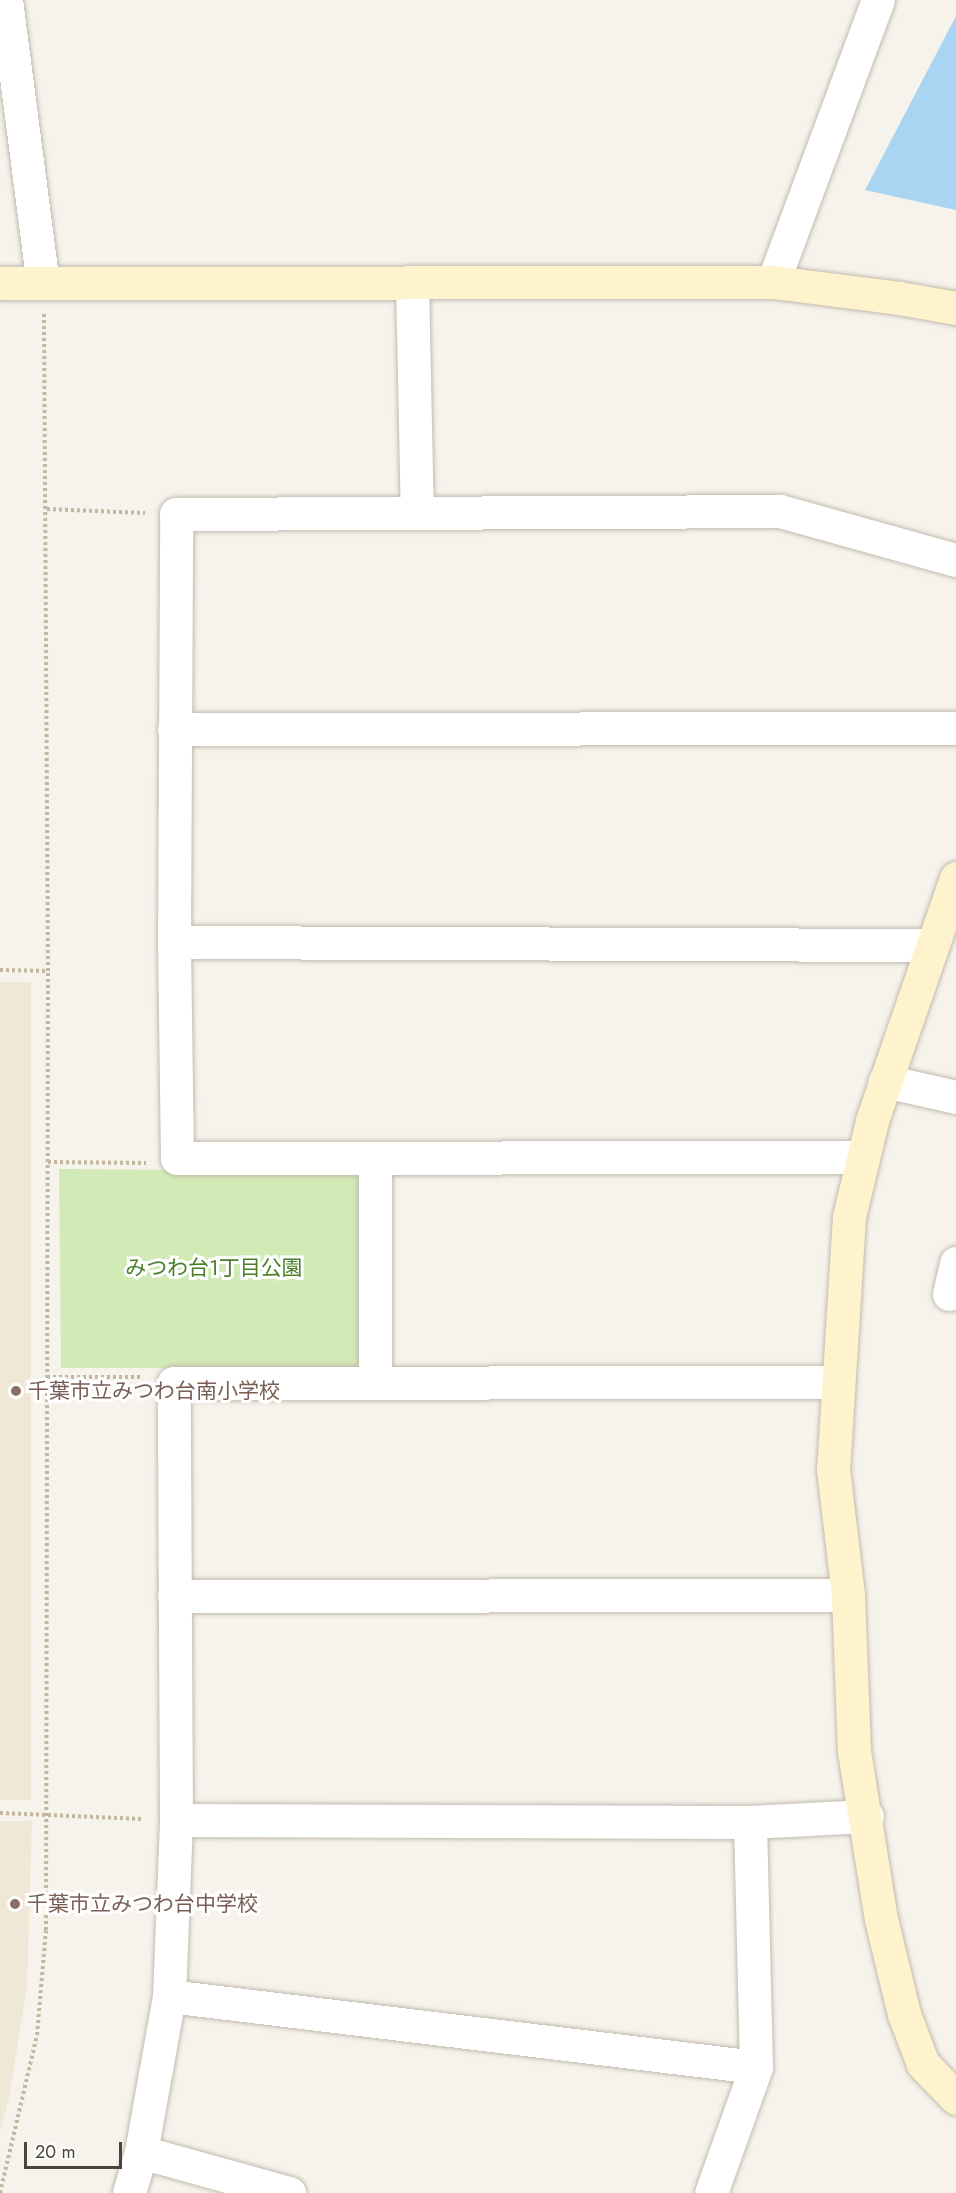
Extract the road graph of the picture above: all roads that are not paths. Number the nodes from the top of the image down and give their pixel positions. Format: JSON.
{"nodes":[{"id":1,"x":6,"y":0,"type":"edge"},
{"id":2,"x":878,"y":0,"type":"edge"},
{"id":3,"x":412,"y":282,"type":"junction"},
{"id":4,"x":773,"y":282,"type":"junction"},
{"id":5,"x":0,"y":283,"type":"edge"},
{"id":6,"x":43,"y":283,"type":"junction"},
{"id":7,"x":956,"y":308,"type":"edge"},
{"id":8,"x":417,"y":513,"type":"junction"},
{"id":9,"x":956,"y":560,"type":"edge"},
{"id":10,"x":956,"y":728,"type":"edge"},
{"id":11,"x":174,"y":729,"type":"junction"},
{"id":12,"x":956,"y":878,"type":"edge"},
{"id":13,"x":174,"y":942,"type":"junction"},
{"id":14,"x":931,"y":945,"type":"junction"},
{"id":15,"x":885,"y":1081,"type":"junction"},
{"id":16,"x":956,"y":1097,"type":"edge"},
{"id":17,"x":863,"y":1157,"type":"junction"},
{"id":18,"x":375,"y":1158,"type":"junction"},
{"id":19,"x":838,"y":1382,"type":"junction"},
{"id":20,"x":375,"y":1383,"type":"junction"},
{"id":21,"x":848,"y":1595,"type":"junction"},
{"id":22,"x":174,"y":1596,"type":"junction"},
{"id":23,"x":867,"y":1816,"type":"junction"},
{"id":24,"x":176,"y":1820,"type":"junction"},
{"id":25,"x":750,"y":1822,"type":"junction"},
{"id":26,"x":170,"y":1996,"type":"junction"},
{"id":27,"x":756,"y":2067,"type":"junction"},
{"id":28,"x":956,"y":2098,"type":"edge"},
{"id":29,"x":141,"y":2152,"type":"junction"},
{"id":30,"x":129,"y":2193,"type":"edge"},
{"id":31,"x":289,"y":2193,"type":"edge"},
{"id":32,"x":711,"y":2193,"type":"edge"}],
"edges":[{"from":1,"to":6,"type":"street"},
{"from":2,"to":4,"type":"street"},
{"from":3,"to":4,"type":"street"},
{"from":3,"to":6,"type":"street"},
{"from":3,"to":8,"type":"street"},
{"from":4,"to":7,"type":"street"},
{"from":5,"to":6,"type":"street"},
{"from":8,"to":9,"type":"street"},
{"from":8,"to":11,"type":"street"},
{"from":10,"to":11,"type":"street"},
{"from":11,"to":13,"type":"street"},
{"from":12,"to":14,"type":"street"},
{"from":13,"to":14,"type":"street"},
{"from":13,"to":18,"type":"street"},
{"from":14,"to":15,"type":"street"},
{"from":15,"to":16,"type":"street"},
{"from":15,"to":17,"type":"street"},
{"from":17,"to":18,"type":"street"},
{"from":17,"to":19,"type":"street"},
{"from":18,"to":20,"type":"street"},
{"from":19,"to":20,"type":"street"},
{"from":19,"to":21,"type":"street"},
{"from":20,"to":22,"type":"street"},
{"from":21,"to":22,"type":"street"},
{"from":21,"to":23,"type":"street"},
{"from":22,"to":24,"type":"street"},
{"from":23,"to":25,"type":"street"},
{"from":23,"to":28,"type":"street"},
{"from":24,"to":25,"type":"street"},
{"from":24,"to":26,"type":"street"},
{"from":25,"to":27,"type":"street"},
{"from":26,"to":27,"type":"street"},
{"from":26,"to":29,"type":"street"},
{"from":27,"to":32,"type":"street"},
{"from":29,"to":30,"type":"street"},
{"from":29,"to":31,"type":"street"}]}
